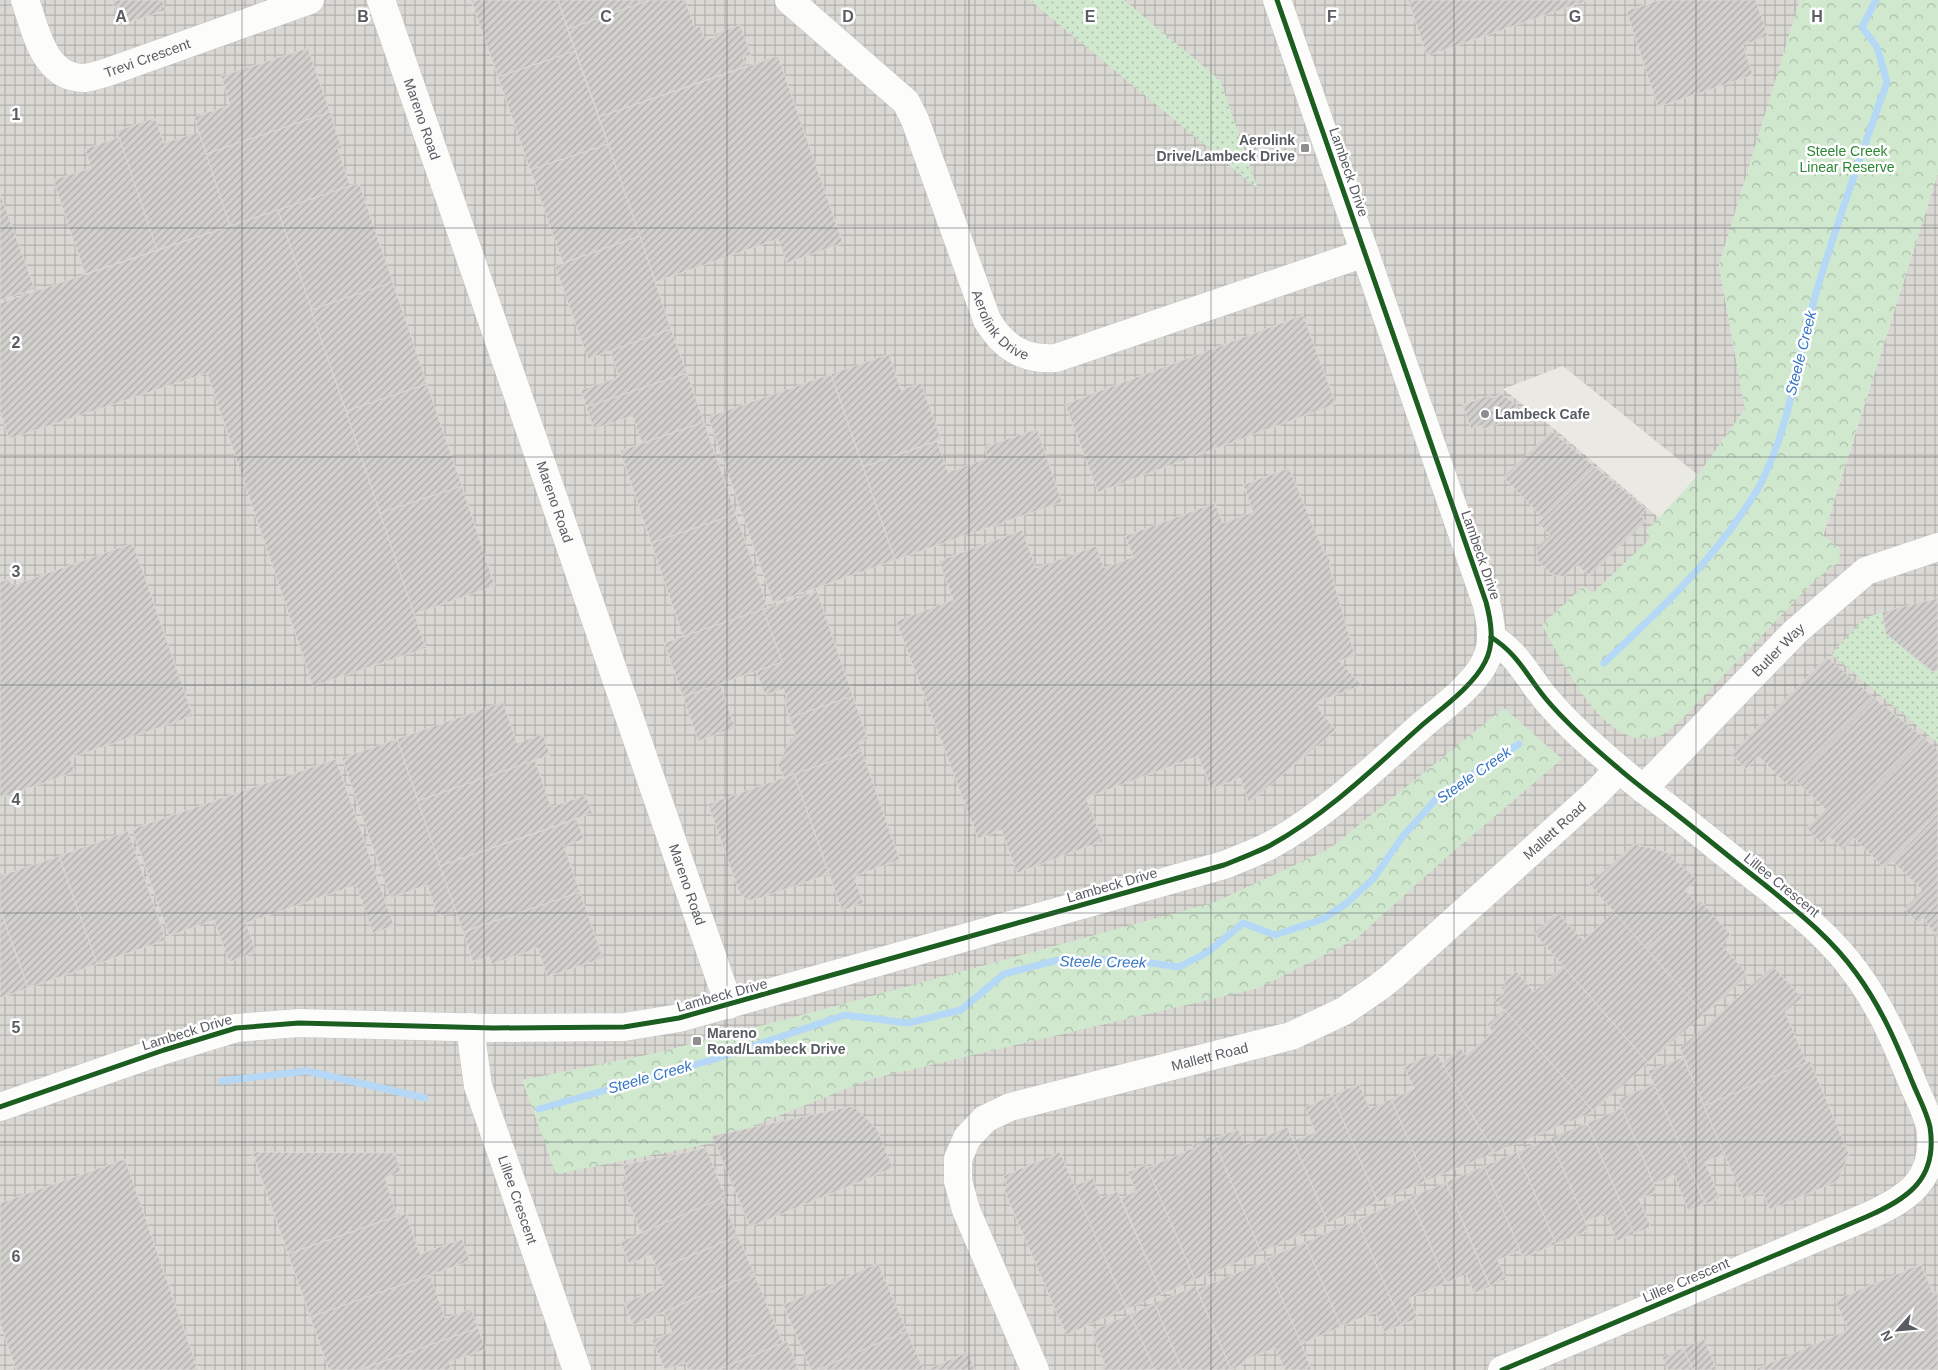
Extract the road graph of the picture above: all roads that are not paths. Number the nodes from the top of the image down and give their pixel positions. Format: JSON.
{"nodes":[{"id":1,"x":25,"y":0,"type":"edge"},
{"id":2,"x":310,"y":0,"type":"edge"},
{"id":3,"x":381,"y":0,"type":"edge"},
{"id":4,"x":789,"y":0,"type":"edge"},
{"id":5,"x":1277,"y":0,"type":"edge"},
{"id":6,"x":1365,"y":253,"type":"junction"},
{"id":7,"x":1938,"y":548,"type":"edge"},
{"id":8,"x":1491,"y":637,"type":"junction"},
{"id":9,"x":1619,"y":770,"type":"junction"},
{"id":10,"x":1643,"y":789,"type":"junction"},
{"id":11,"x":729,"y":1005,"type":"junction"},
{"id":12,"x":470,"y":1027,"type":"junction"},
{"id":13,"x":0,"y":1107,"type":"edge"},
{"id":14,"x":577,"y":1370,"type":"edge"},
{"id":15,"x":1036,"y":1370,"type":"edge"},
{"id":16,"x":1502,"y":1370,"type":"edge"}],
"edges":[{"from":1,"to":2,"type":"street","name":"Trevi Crescent"},
{"from":3,"to":11,"type":"street","name":"Mareno Road"},
{"from":4,"to":6,"type":"street","name":"Aerolink Drive"},
{"from":5,"to":6,"type":"street","name":"Lambeck Drive"},
{"from":6,"to":8,"type":"street","name":"Lambeck Drive"},
{"from":7,"to":10,"type":"street","name":"Butler Way"},
{"from":8,"to":9,"type":"street","name":"Lillee Crescent"},
{"from":8,"to":11,"type":"street","name":"Lambeck Drive"},
{"from":9,"to":10,"type":"street","name":"Lillee Crescent"},
{"from":9,"to":15,"type":"street","name":"Mallett Road"},
{"from":10,"to":16,"type":"street","name":"Lillee Crescent"},
{"from":11,"to":12,"type":"street","name":"Lambeck Drive"},
{"from":12,"to":13,"type":"street","name":"Lambeck Drive"},
{"from":12,"to":14,"type":"street","name":"Lillee Crescent"}]}
